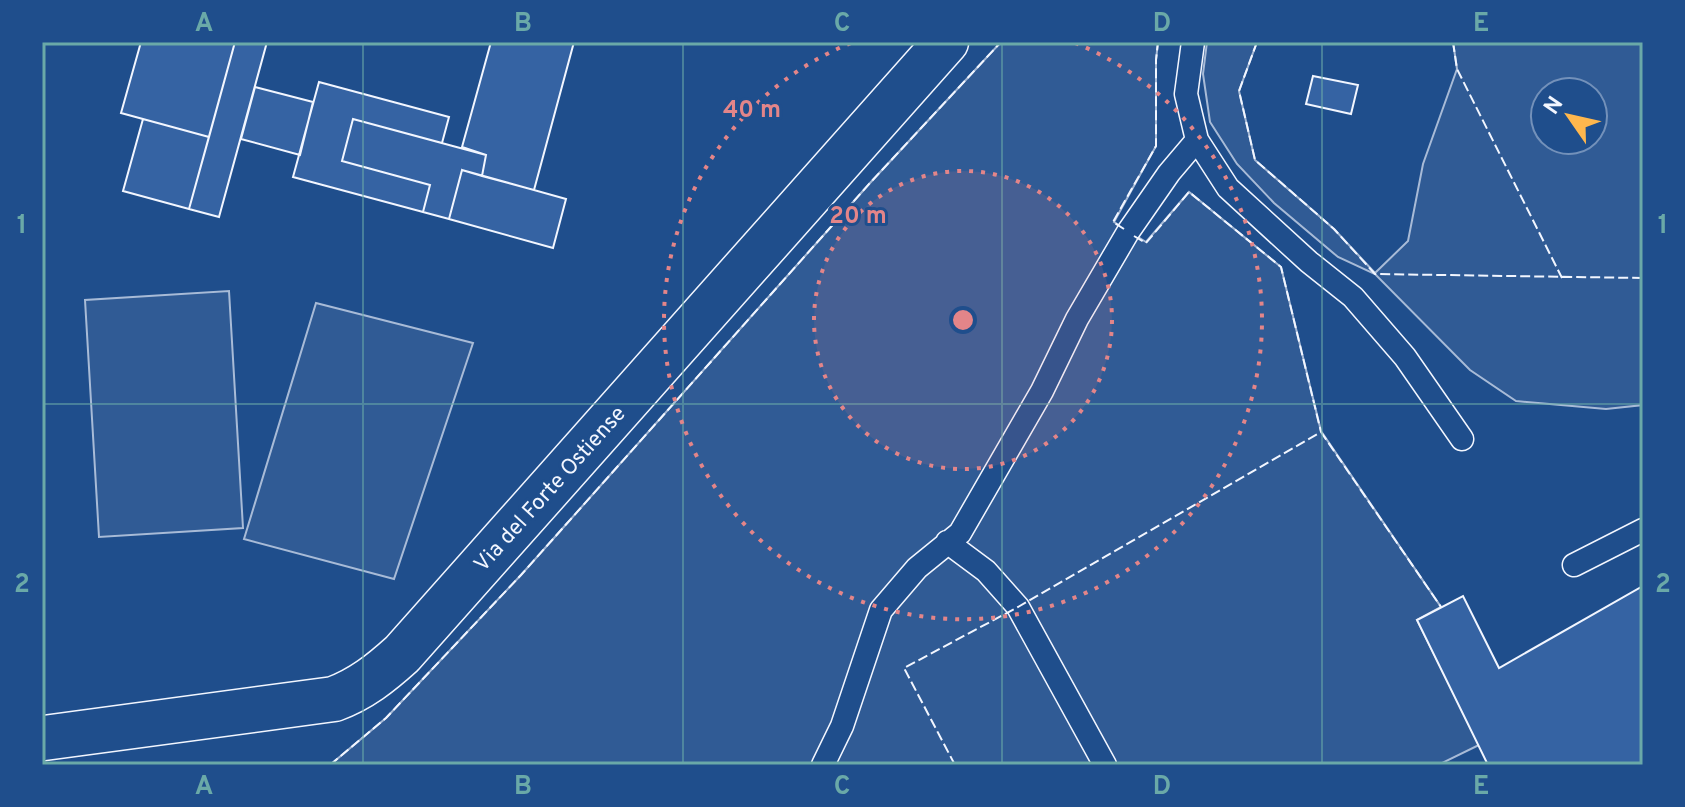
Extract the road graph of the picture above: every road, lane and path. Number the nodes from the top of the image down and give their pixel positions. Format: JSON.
{"nodes":[{"id":1,"x":946,"y":42,"type":"edge"},
{"id":2,"x":1193,"y":42,"type":"edge"},
{"id":3,"x":1197,"y":140,"type":"junction"},
{"id":4,"x":1462,"y":439,"type":"dead end"},
{"id":5,"x":1643,"y":530,"type":"edge"},
{"id":6,"x":947,"y":542,"type":"junction"},
{"id":7,"x":1574,"y":565,"type":"dead end"},
{"id":8,"x":44,"y":738,"type":"edge"},
{"id":9,"x":823,"y":765,"type":"edge"},
{"id":10,"x":1105,"y":765,"type":"edge"}],
"edges":[{"from":1,"to":8,"type":"street","name":"Via del Forte Ostiense"},
{"from":2,"to":3,"type":"lane"},
{"from":3,"to":4,"type":"lane"},
{"from":3,"to":6,"type":"lane"},
{"from":5,"to":7,"type":"lane"},
{"from":6,"to":9,"type":"lane"},
{"from":6,"to":10,"type":"lane"}]}
